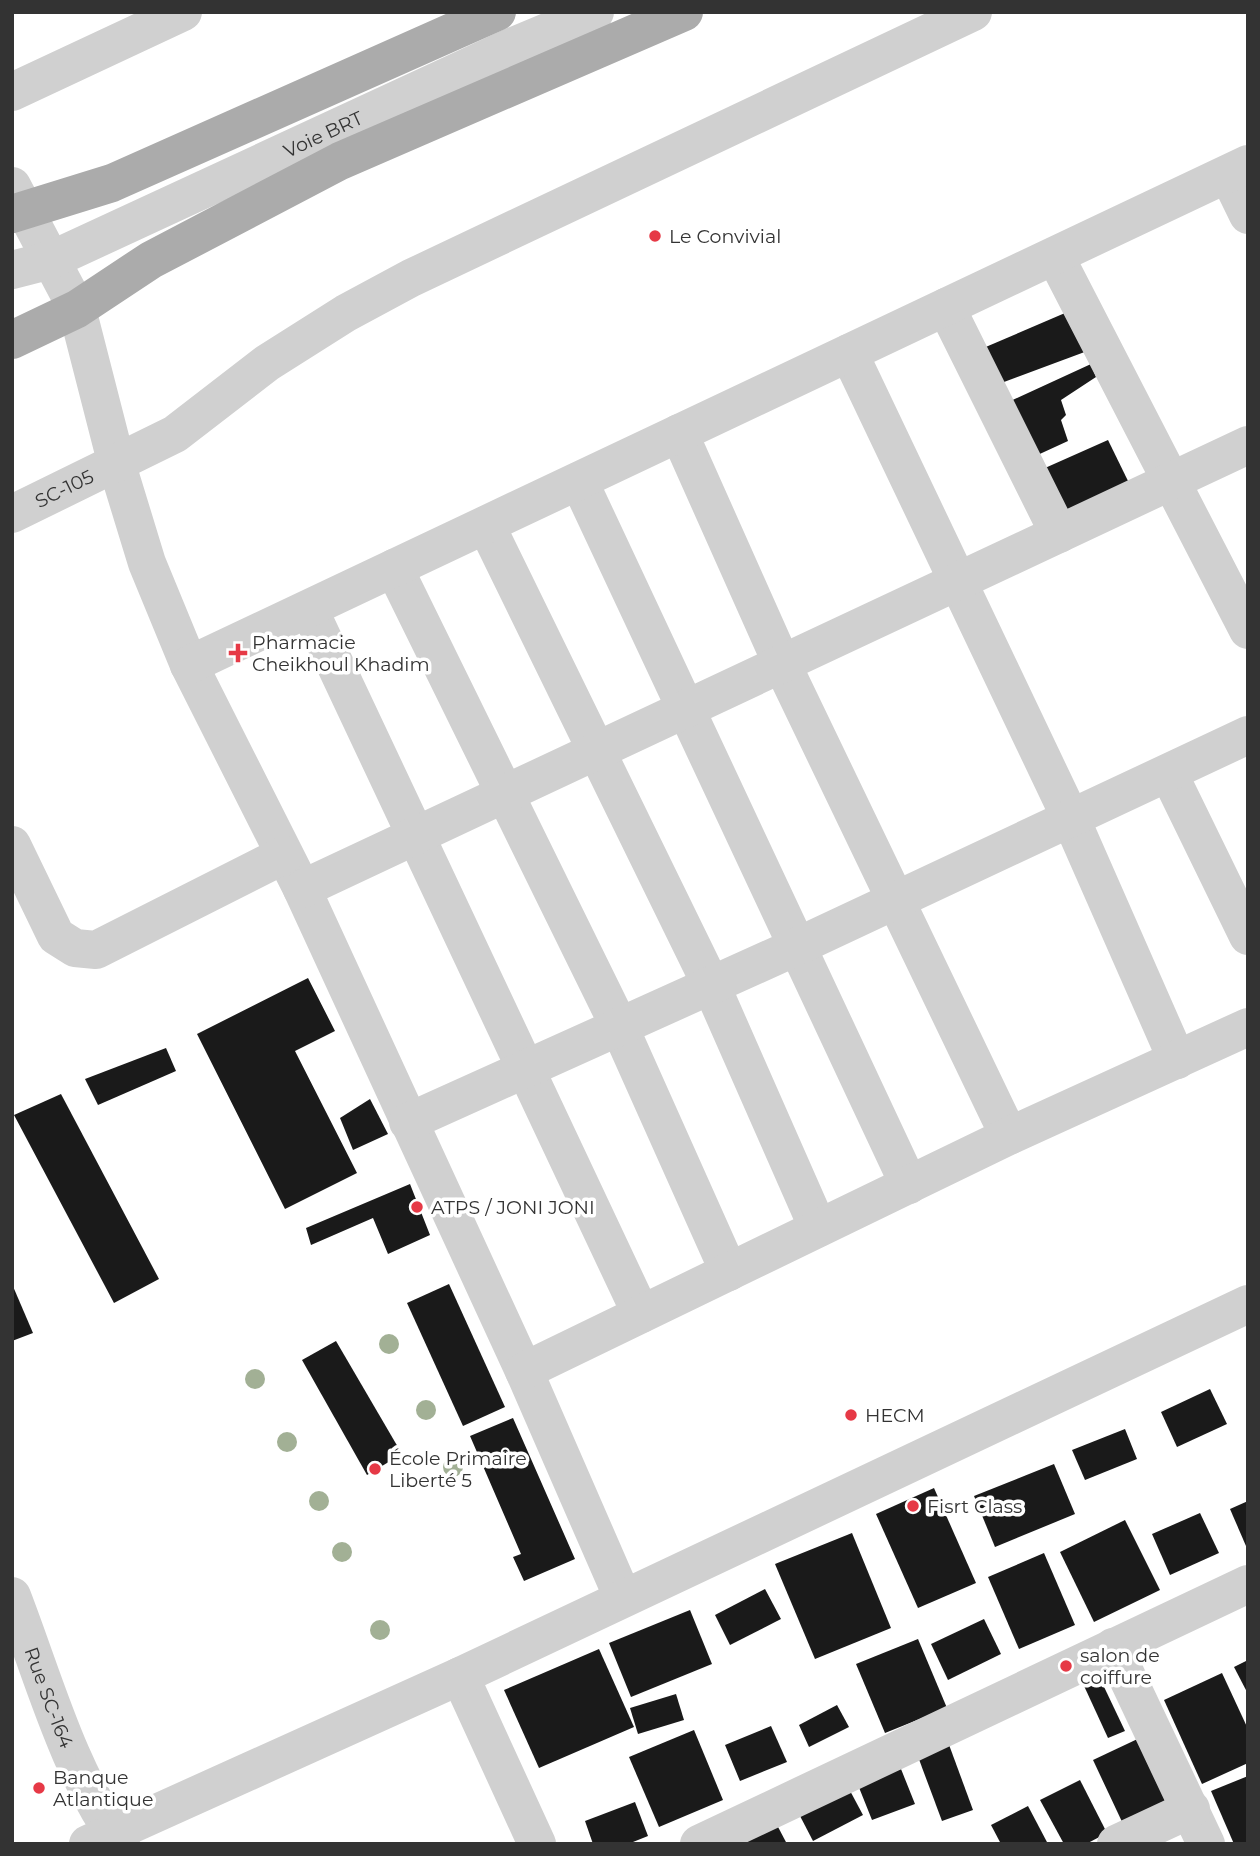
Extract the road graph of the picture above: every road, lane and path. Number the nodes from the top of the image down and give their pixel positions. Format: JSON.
{"nodes":[{"id":1,"x":183,"y":12,"type":"edge"},
{"id":2,"x":497,"y":12,"type":"edge"},
{"id":3,"x":595,"y":12,"type":"edge"},
{"id":4,"x":684,"y":12,"type":"edge"},
{"id":5,"x":973,"y":12,"type":"edge"},
{"id":6,"x":12,"y":92,"type":"edge"},
{"id":7,"x":1238,"y":169,"type":"edge"},
{"id":8,"x":16,"y":203,"type":"edge"},
{"id":9,"x":1248,"y":215,"type":"edge"},
{"id":10,"x":1055,"y":256,"type":"junction"},
{"id":11,"x":51,"y":260,"type":"junction"},
{"id":12,"x":12,"y":270,"type":"edge"},
{"id":13,"x":12,"y":290,"type":"edge"},
{"id":14,"x":946,"y":307,"type":"junction"},
{"id":15,"x":76,"y":309,"type":"junction"},
{"id":16,"x":12,"y":340,"type":"edge"},
{"id":17,"x":849,"y":353,"type":"junction"},
{"id":18,"x":679,"y":433,"type":"junction"},
{"id":19,"x":1248,"y":445,"type":"edge"},
{"id":20,"x":117,"y":465,"type":"junction"},
{"id":21,"x":579,"y":481,"type":"junction"},
{"id":22,"x":1171,"y":481,"type":"junction"},
{"id":23,"x":12,"y":514,"type":"edge"},
{"id":24,"x":486,"y":525,"type":"junction"},
{"id":25,"x":1059,"y":534,"type":"junction"},
{"id":26,"x":394,"y":568,"type":"junction"},
{"id":27,"x":957,"y":582,"type":"junction"},
{"id":28,"x":309,"y":609,"type":"junction"},
{"id":29,"x":1248,"y":630,"type":"edge"},
{"id":30,"x":782,"y":664,"type":"junction"},
{"id":31,"x":189,"y":665,"type":"junction"},
{"id":32,"x":686,"y":709,"type":"junction"},
{"id":33,"x":1248,"y":735,"type":"edge"},
{"id":34,"x":596,"y":751,"type":"junction"},
{"id":35,"x":1169,"y":774,"type":"junction"},
{"id":36,"x":505,"y":794,"type":"junction"},
{"id":37,"x":1070,"y":818,"type":"junction"},
{"id":38,"x":415,"y":836,"type":"junction"},
{"id":39,"x":12,"y":845,"type":"edge"},
{"id":40,"x":284,"y":855,"type":"junction"},
{"id":41,"x":302,"y":890,"type":"junction"},
{"id":42,"x":895,"y":898,"type":"junction"},
{"id":43,"x":1248,"y":936,"type":"edge"},
{"id":44,"x":796,"y":947,"type":"junction"},
{"id":45,"x":711,"y":985,"type":"junction"},
{"id":46,"x":619,"y":1026,"type":"junction"},
{"id":47,"x":1248,"y":1027,"type":"edge"},
{"id":48,"x":1177,"y":1060,"type":"junction"},
{"id":49,"x":526,"y":1070,"type":"junction"},
{"id":50,"x":408,"y":1122,"type":"junction"},
{"id":51,"x":1009,"y":1136,"type":"junction"},
{"id":52,"x":909,"y":1185,"type":"junction"},
{"id":53,"x":818,"y":1228,"type":"junction"},
{"id":54,"x":729,"y":1272,"type":"junction"},
{"id":55,"x":1248,"y":1304,"type":"edge"},
{"id":56,"x":641,"y":1314,"type":"junction"},
{"id":57,"x":524,"y":1371,"type":"junction"},
{"id":58,"x":1248,"y":1584,"type":"edge"},
{"id":59,"x":12,"y":1596,"type":"edge"},
{"id":60,"x":623,"y":1598,"type":"junction"},
{"id":61,"x":1114,"y":1647,"type":"junction"},
{"id":62,"x":460,"y":1676,"type":"junction"},
{"id":63,"x":1191,"y":1809,"type":"junction"},
{"id":64,"x":107,"y":1840,"type":"edge"},
{"id":65,"x":537,"y":1844,"type":"edge"},
{"id":66,"x":699,"y":1844,"type":"edge"},
{"id":67,"x":1116,"y":1844,"type":"edge"},
{"id":68,"x":1206,"y":1844,"type":"edge"}],
"edges":[{"from":1,"to":6,"type":"street"},
{"from":2,"to":8,"type":"main road"},
{"from":3,"to":11,"type":"street","name":"Voie BRT"},
{"from":4,"to":15,"type":"main road"},
{"from":5,"to":20,"type":"street","name":"SC-105"},
{"from":7,"to":9,"type":"street"},
{"from":7,"to":10,"type":"street"},
{"from":8,"to":11,"type":"street"},
{"from":10,"to":14,"type":"street"},
{"from":10,"to":22,"type":"street"},
{"from":11,"to":12,"type":"street","name":"Voie BRT"},
{"from":11,"to":13,"type":"street","name":"Voie BRT"},
{"from":11,"to":15,"type":"street"},
{"from":14,"to":17,"type":"street"},
{"from":14,"to":25,"type":"street"},
{"from":15,"to":16,"type":"main road"},
{"from":15,"to":20,"type":"street"},
{"from":17,"to":18,"type":"street"},
{"from":17,"to":27,"type":"street"},
{"from":18,"to":21,"type":"street"},
{"from":18,"to":30,"type":"street"},
{"from":19,"to":22,"type":"street"},
{"from":20,"to":23,"type":"street","name":"SC-105"},
{"from":20,"to":31,"type":"street"},
{"from":21,"to":24,"type":"street"},
{"from":21,"to":32,"type":"street"},
{"from":22,"to":25,"type":"street"},
{"from":22,"to":29,"type":"street"},
{"from":24,"to":26,"type":"street"},
{"from":24,"to":34,"type":"street"},
{"from":25,"to":27,"type":"street"},
{"from":26,"to":28,"type":"street"},
{"from":26,"to":36,"type":"street"},
{"from":27,"to":30,"type":"street"},
{"from":27,"to":37,"type":"street"},
{"from":28,"to":31,"type":"street"},
{"from":28,"to":38,"type":"street"},
{"from":30,"to":32,"type":"street"},
{"from":30,"to":42,"type":"street"},
{"from":31,"to":40,"type":"street"},
{"from":32,"to":34,"type":"street"},
{"from":32,"to":44,"type":"street"},
{"from":33,"to":35,"type":"street"},
{"from":34,"to":36,"type":"street"},
{"from":34,"to":45,"type":"street"},
{"from":35,"to":37,"type":"street"},
{"from":35,"to":43,"type":"street"},
{"from":36,"to":38,"type":"street"},
{"from":36,"to":46,"type":"street"},
{"from":37,"to":42,"type":"street"},
{"from":37,"to":48,"type":"street"},
{"from":38,"to":41,"type":"street"},
{"from":38,"to":49,"type":"street"},
{"from":39,"to":40,"type":"street"},
{"from":40,"to":41,"type":"street"},
{"from":41,"to":50,"type":"street"},
{"from":42,"to":44,"type":"street"},
{"from":42,"to":51,"type":"street"},
{"from":44,"to":45,"type":"street"},
{"from":44,"to":52,"type":"street"},
{"from":45,"to":46,"type":"street"},
{"from":45,"to":53,"type":"street"},
{"from":46,"to":49,"type":"street"},
{"from":46,"to":54,"type":"street"},
{"from":47,"to":48,"type":"street"},
{"from":48,"to":51,"type":"street"},
{"from":49,"to":50,"type":"street"},
{"from":49,"to":56,"type":"street"},
{"from":50,"to":57,"type":"street"},
{"from":51,"to":52,"type":"street"},
{"from":52,"to":53,"type":"street"},
{"from":53,"to":54,"type":"street"},
{"from":54,"to":56,"type":"street"},
{"from":55,"to":60,"type":"street"},
{"from":56,"to":57,"type":"street"},
{"from":57,"to":60,"type":"street"},
{"from":58,"to":61,"type":"street"},
{"from":59,"to":64,"type":"street","name":"Rue SC-164"},
{"from":60,"to":62,"type":"street"},
{"from":61,"to":63,"type":"street"},
{"from":61,"to":66,"type":"street"},
{"from":62,"to":64,"type":"street"},
{"from":62,"to":65,"type":"street"},
{"from":63,"to":67,"type":"street"},
{"from":63,"to":68,"type":"street"}]}
